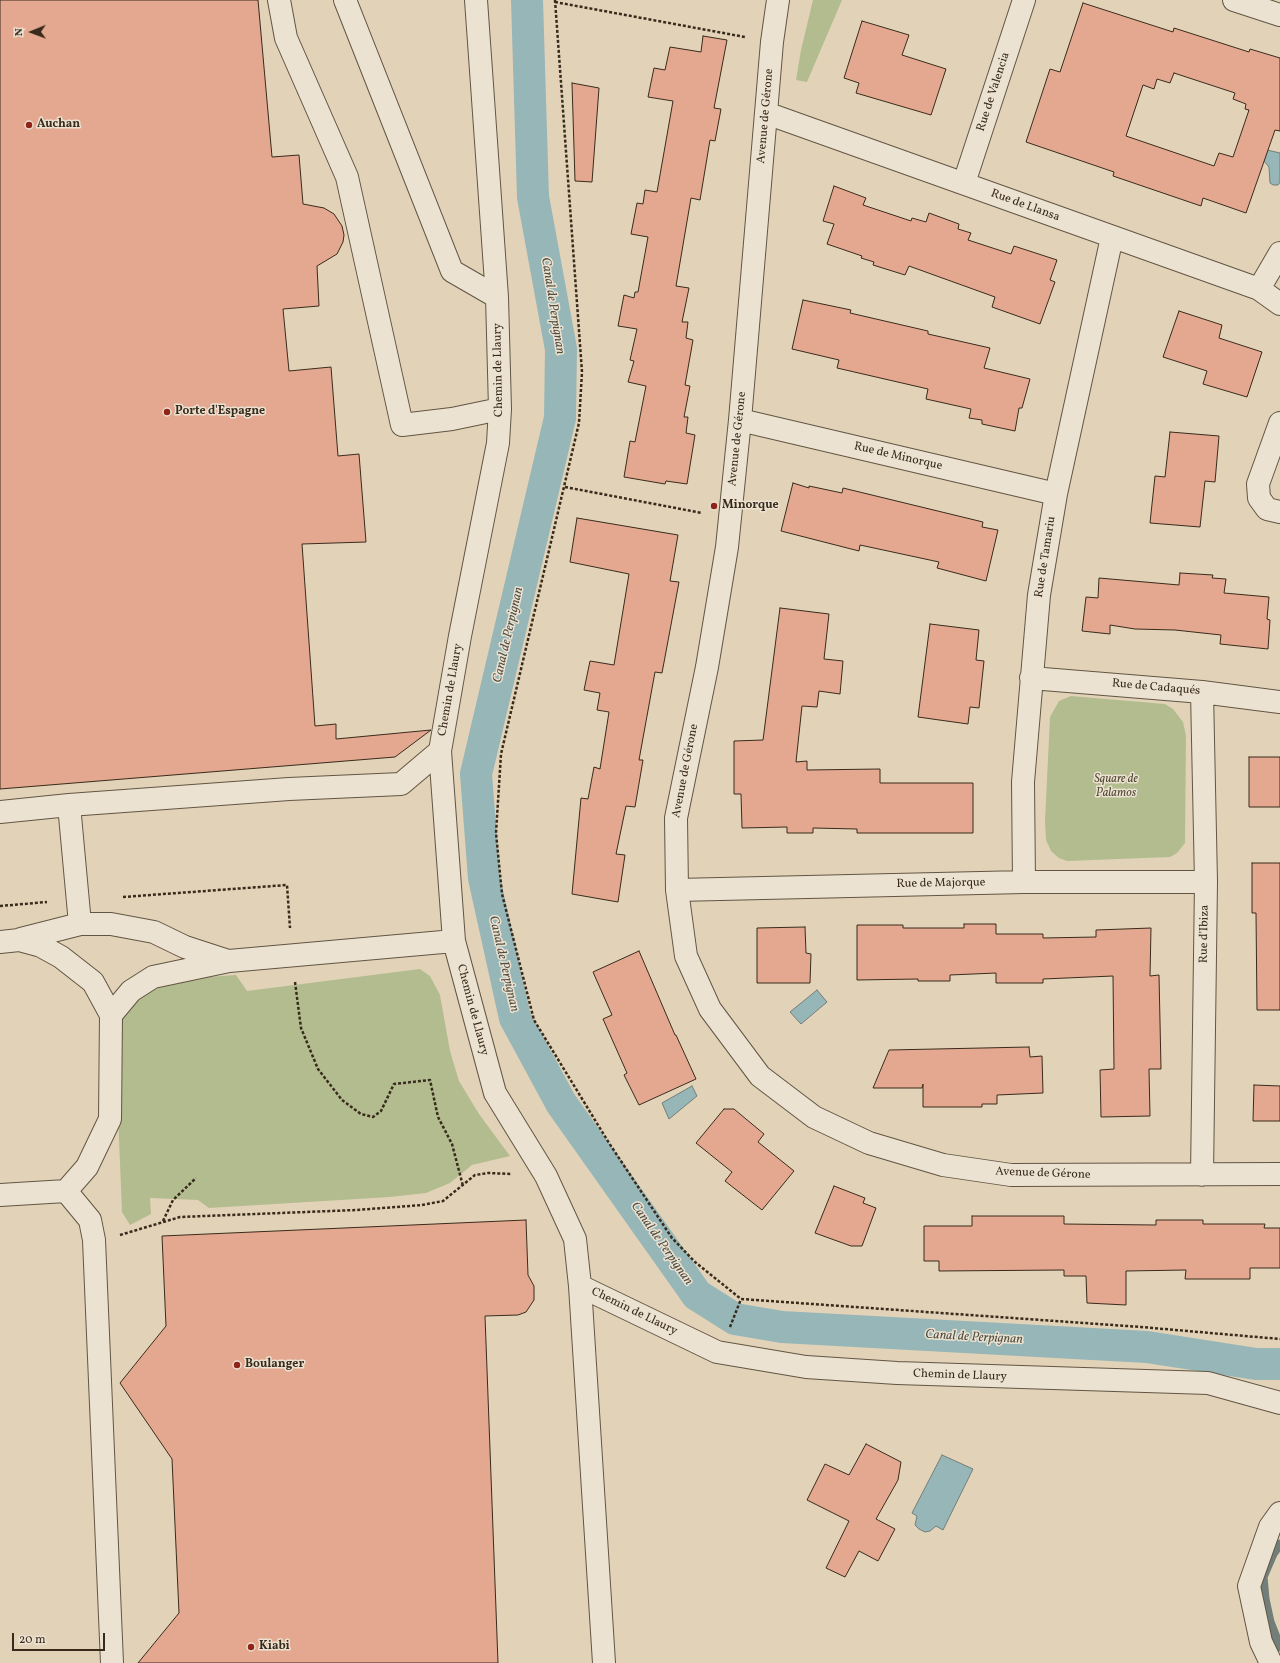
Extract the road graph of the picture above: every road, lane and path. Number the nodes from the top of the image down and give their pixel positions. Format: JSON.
{"nodes":[{"id":1,"x":279,"y":0,"type":"edge"},
{"id":2,"x":345,"y":0,"type":"edge"},
{"id":3,"x":476,"y":0,"type":"edge"},
{"id":4,"x":778,"y":0,"type":"edge"},
{"id":5,"x":1024,"y":0,"type":"edge"},
{"id":6,"x":1234,"y":0,"type":"edge"},
{"id":7,"x":555,"y":2,"type":"dead end"},
{"id":8,"x":1280,"y":15,"type":"edge"},
{"id":9,"x":772,"y":42,"type":"junction"},
{"id":10,"x":766,"y":113,"type":"junction"},
{"id":11,"x":964,"y":183,"type":"junction"},
{"id":12,"x":1112,"y":237,"type":"junction"},
{"id":13,"x":1280,"y":253,"type":"edge"},
{"id":14,"x":1259,"y":288,"type":"junction"},
{"id":15,"x":497,"y":297,"type":"junction"},
{"id":16,"x":1280,"y":304,"type":"edge"},
{"id":17,"x":500,"y":409,"type":"junction"},
{"id":18,"x":740,"y":420,"type":"junction"},
{"id":19,"x":1280,"y":423,"type":"edge"},
{"id":20,"x":565,"y":487,"type":"dead end"},
{"id":21,"x":1056,"y":494,"type":"junction"},
{"id":22,"x":1280,"y":512,"type":"edge"},
{"id":23,"x":730,"y":518,"type":"junction"},
{"id":24,"x":1031,"y":678,"type":"junction"},
{"id":25,"x":1202,"y":692,"type":"junction"},
{"id":26,"x":1280,"y":702,"type":"edge"},
{"id":27,"x":440,"y":751,"type":"junction"},
{"id":28,"x":69,"y":805,"type":"junction"},
{"id":29,"x":0,"y":812,"type":"edge"},
{"id":30,"x":1024,"y":882,"type":"junction"},
{"id":31,"x":1206,"y":882,"type":"junction"},
{"id":32,"x":677,"y":890,"type":"junction"},
{"id":33,"x":122,"y":897,"type":"dead end"},
{"id":34,"x":78,"y":900,"type":"junction"},
{"id":35,"x":0,"y":906,"type":"edge"},
{"id":36,"x":80,"y":924,"type":"junction"},
{"id":37,"x":10,"y":941,"type":"edge"},
{"id":38,"x":454,"y":941,"type":"junction"},
{"id":39,"x":292,"y":956,"type":"junction"},
{"id":40,"x":229,"y":961,"type":"junction"},
{"id":41,"x":111,"y":1014,"type":"junction"},
{"id":42,"x":1280,"y":1174,"type":"edge"},
{"id":43,"x":1202,"y":1175,"type":"junction"},
{"id":44,"x":546,"y":1176,"type":"junction"},
{"id":45,"x":196,"y":1178,"type":"dead end"},
{"id":46,"x":463,"y":1186,"type":"junction"},
{"id":47,"x":66,"y":1191,"type":"junction"},
{"id":48,"x":0,"y":1195,"type":"edge"},
{"id":49,"x":163,"y":1222,"type":"junction"},
{"id":50,"x":94,"y":1240,"type":"junction"},
{"id":51,"x":580,"y":1286,"type":"junction"},
{"id":52,"x":741,"y":1299,"type":"dead end"},
{"id":53,"x":728,"y":1333,"type":"dead end"},
{"id":54,"x":1280,"y":1403,"type":"edge"},
{"id":55,"x":1280,"y":1513,"type":"edge"},
{"id":56,"x":112,"y":1663,"type":"edge"},
{"id":57,"x":604,"y":1663,"type":"edge"},
{"id":58,"x":1270,"y":1663,"type":"edge"}],
"edges":[{"from":1,"to":17,"type":"street"},
{"from":2,"to":15,"type":"street"},
{"from":3,"to":15,"type":"street","name":"Chemin de Llaury"},
{"from":4,"to":9,"type":"street","name":"Avenue de Gérone"},
{"from":5,"to":11,"type":"street","name":"Rue de Valencia"},
{"from":6,"to":8,"type":"street"},
{"from":7,"to":9,"type":"path"},
{"from":9,"to":10,"type":"street","name":"Avenue de Gérone"},
{"from":10,"to":11,"type":"street","name":"Rue de Llansa"},
{"from":10,"to":18,"type":"street","name":"Avenue de Gérone"},
{"from":11,"to":12,"type":"street","name":"Rue de Llansa"},
{"from":12,"to":14,"type":"street","name":"Rue de Llansa"},
{"from":12,"to":21,"type":"street","name":"Rue de Tamariu"},
{"from":13,"to":14,"type":"street"},
{"from":14,"to":16,"type":"street","name":"Rue de Llansa"},
{"from":15,"to":17,"type":"street","name":"Chemin de Llaury"},
{"from":17,"to":27,"type":"street","name":"Chemin de Llaury"},
{"from":18,"to":21,"type":"street","name":"Rue de Minorque"},
{"from":18,"to":23,"type":"street","name":"Avenue de Gérone"},
{"from":19,"to":22,"type":"street"},
{"from":20,"to":23,"type":"path"},
{"from":21,"to":24,"type":"street","name":"Rue de Tamariu"},
{"from":23,"to":32,"type":"street","name":"Avenue de Gérone"},
{"from":24,"to":25,"type":"street","name":"Rue de Cadaqués"},
{"from":24,"to":30,"type":"street","name":"Rue de Tamariu"},
{"from":25,"to":26,"type":"street","name":"Rue de Cadaqués"},
{"from":25,"to":31,"type":"street","name":"Rue d'Ibiza"},
{"from":27,"to":28,"type":"street"},
{"from":27,"to":38,"type":"street","name":"Chemin de Llaury"},
{"from":28,"to":29,"type":"street"},
{"from":28,"to":34,"type":"street"},
{"from":30,"to":31,"type":"street","name":"Rue de Majorque"},
{"from":30,"to":32,"type":"street","name":"Rue de Majorque"},
{"from":31,"to":43,"type":"street","name":"Rue d'Ibiza"},
{"from":32,"to":43,"type":"street","name":"Avenue de Gérone"},
{"from":33,"to":39,"type":"path"},
{"from":34,"to":35,"type":"path"},
{"from":34,"to":36,"type":"street"},
{"from":36,"to":37,"type":"street"},
{"from":36,"to":40,"type":"street"},
{"from":37,"to":41,"type":"street"},
{"from":38,"to":39,"type":"street"},
{"from":38,"to":44,"type":"street","name":"Chemin de Llaury"},
{"from":39,"to":40,"type":"street"},
{"from":39,"to":46,"type":"path"},
{"from":40,"to":41,"type":"street"},
{"from":41,"to":47,"type":"street"},
{"from":42,"to":43,"type":"street","name":"Avenue de Gérone"},
{"from":44,"to":46,"type":"path"},
{"from":44,"to":51,"type":"street","name":"Chemin de Llaury"},
{"from":45,"to":49,"type":"path"},
{"from":46,"to":49,"type":"path"},
{"from":47,"to":48,"type":"street"},
{"from":47,"to":50,"type":"street"},
{"from":49,"to":50,"type":"path"},
{"from":50,"to":56,"type":"street"},
{"from":51,"to":54,"type":"street","name":"Chemin de Llaury"},
{"from":51,"to":57,"type":"street"},
{"from":52,"to":53,"type":"path"},
{"from":55,"to":58,"type":"street"}]}
